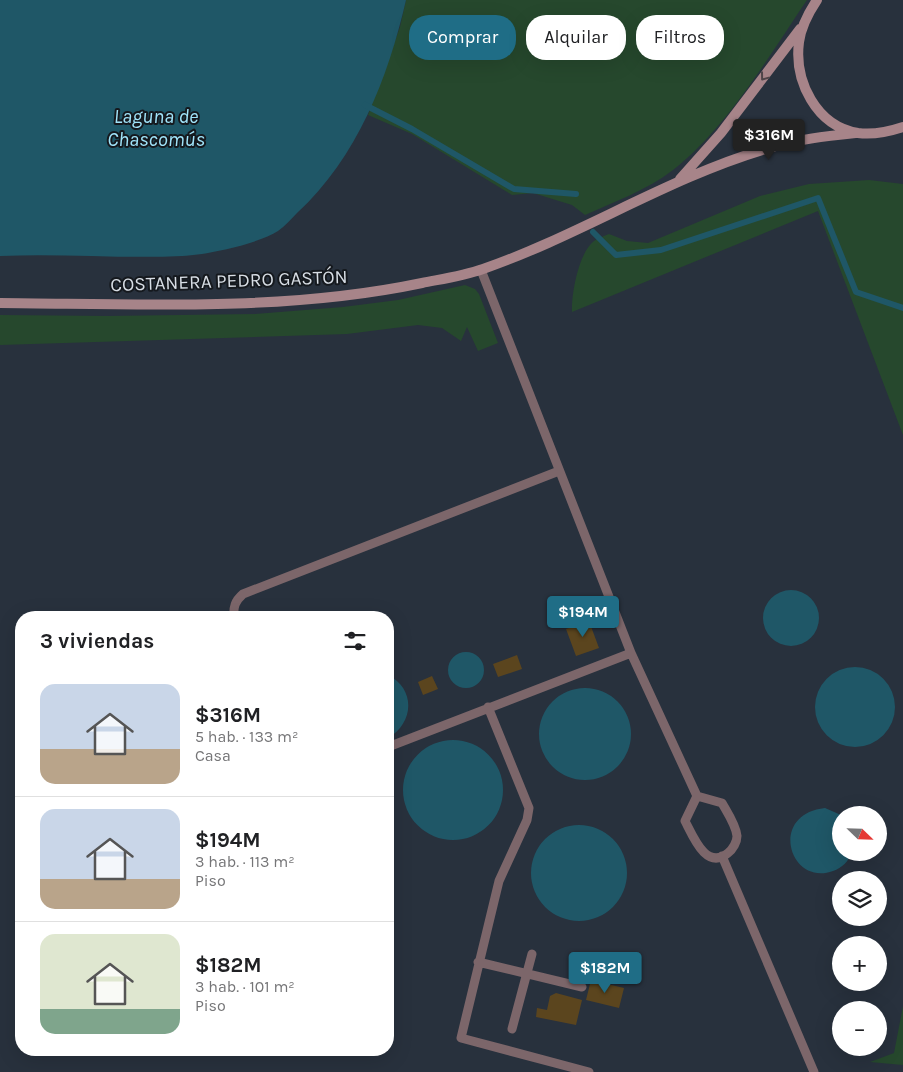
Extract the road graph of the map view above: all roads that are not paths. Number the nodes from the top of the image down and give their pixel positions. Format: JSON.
{"nodes":[{"id":1,"x":817,"y":0,"type":"edge"},
{"id":2,"x":804,"y":24,"type":"junction"},
{"id":3,"x":903,"y":127,"type":"edge"},
{"id":4,"x":857,"y":133,"type":"junction"},
{"id":5,"x":882,"y":133,"type":"junction"},
{"id":6,"x":903,"y":134,"type":"edge"},
{"id":7,"x":678,"y":181,"type":"junction"},
{"id":8,"x":481,"y":270,"type":"junction"},
{"id":9,"x":0,"y":303,"type":"edge"},
{"id":10,"x":559,"y":472,"type":"junction"},
{"id":11,"x":234,"y":611,"type":"edge"},
{"id":12,"x":631,"y":653,"type":"junction"},
{"id":13,"x":488,"y":708,"type":"junction"},
{"id":14,"x":394,"y":745,"type":"edge"},
{"id":15,"x":697,"y":796,"type":"junction"},
{"id":16,"x":722,"y":856,"type":"junction"},
{"id":17,"x":532,"y":954,"type":"dead end"},
{"id":18,"x":478,"y":962,"type":"junction"},
{"id":19,"x":526,"y":974,"type":"junction"},
{"id":20,"x":582,"y":987,"type":"dead end"},
{"id":21,"x":512,"y":1029,"type":"dead end"},
{"id":22,"x":589,"y":1072,"type":"edge"},
{"id":23,"x":814,"y":1072,"type":"edge"}],
"edges":[{"from":1,"to":2,"type":"main road"},
{"from":2,"to":4,"type":"main road"},
{"from":2,"to":7,"type":"main road","name":"COSTANERA PEDRO GASTÓN","one_way":true},
{"from":3,"to":5,"type":"main road"},
{"from":4,"to":5,"type":"main road","name":"COSTANERA PEDRO GASTÓN"},
{"from":4,"to":7,"type":"main road","name":"COSTANERA PEDRO GASTÓN"},
{"from":5,"to":6,"type":"main road"},
{"from":7,"to":8,"type":"main road","name":"COSTANERA PEDRO GASTÓN"},
{"from":8,"to":9,"type":"main road","name":"COSTANERA PEDRO GASTÓN"},
{"from":8,"to":10,"type":"lane"},
{"from":10,"to":11,"type":"lane"},
{"from":10,"to":12,"type":"lane"},
{"from":12,"to":13,"type":"lane"},
{"from":12,"to":15,"type":"lane"},
{"from":13,"to":14,"type":"lane"},
{"from":13,"to":18,"type":"lane"},
{"from":15,"to":16,"type":"lane"},
{"from":15,"to":16,"type":"lane"},
{"from":16,"to":23,"type":"lane"},
{"from":17,"to":19,"type":"lane"},
{"from":18,"to":19,"type":"lane"},
{"from":18,"to":22,"type":"lane"},
{"from":19,"to":20,"type":"lane"},
{"from":19,"to":21,"type":"lane"}]}
